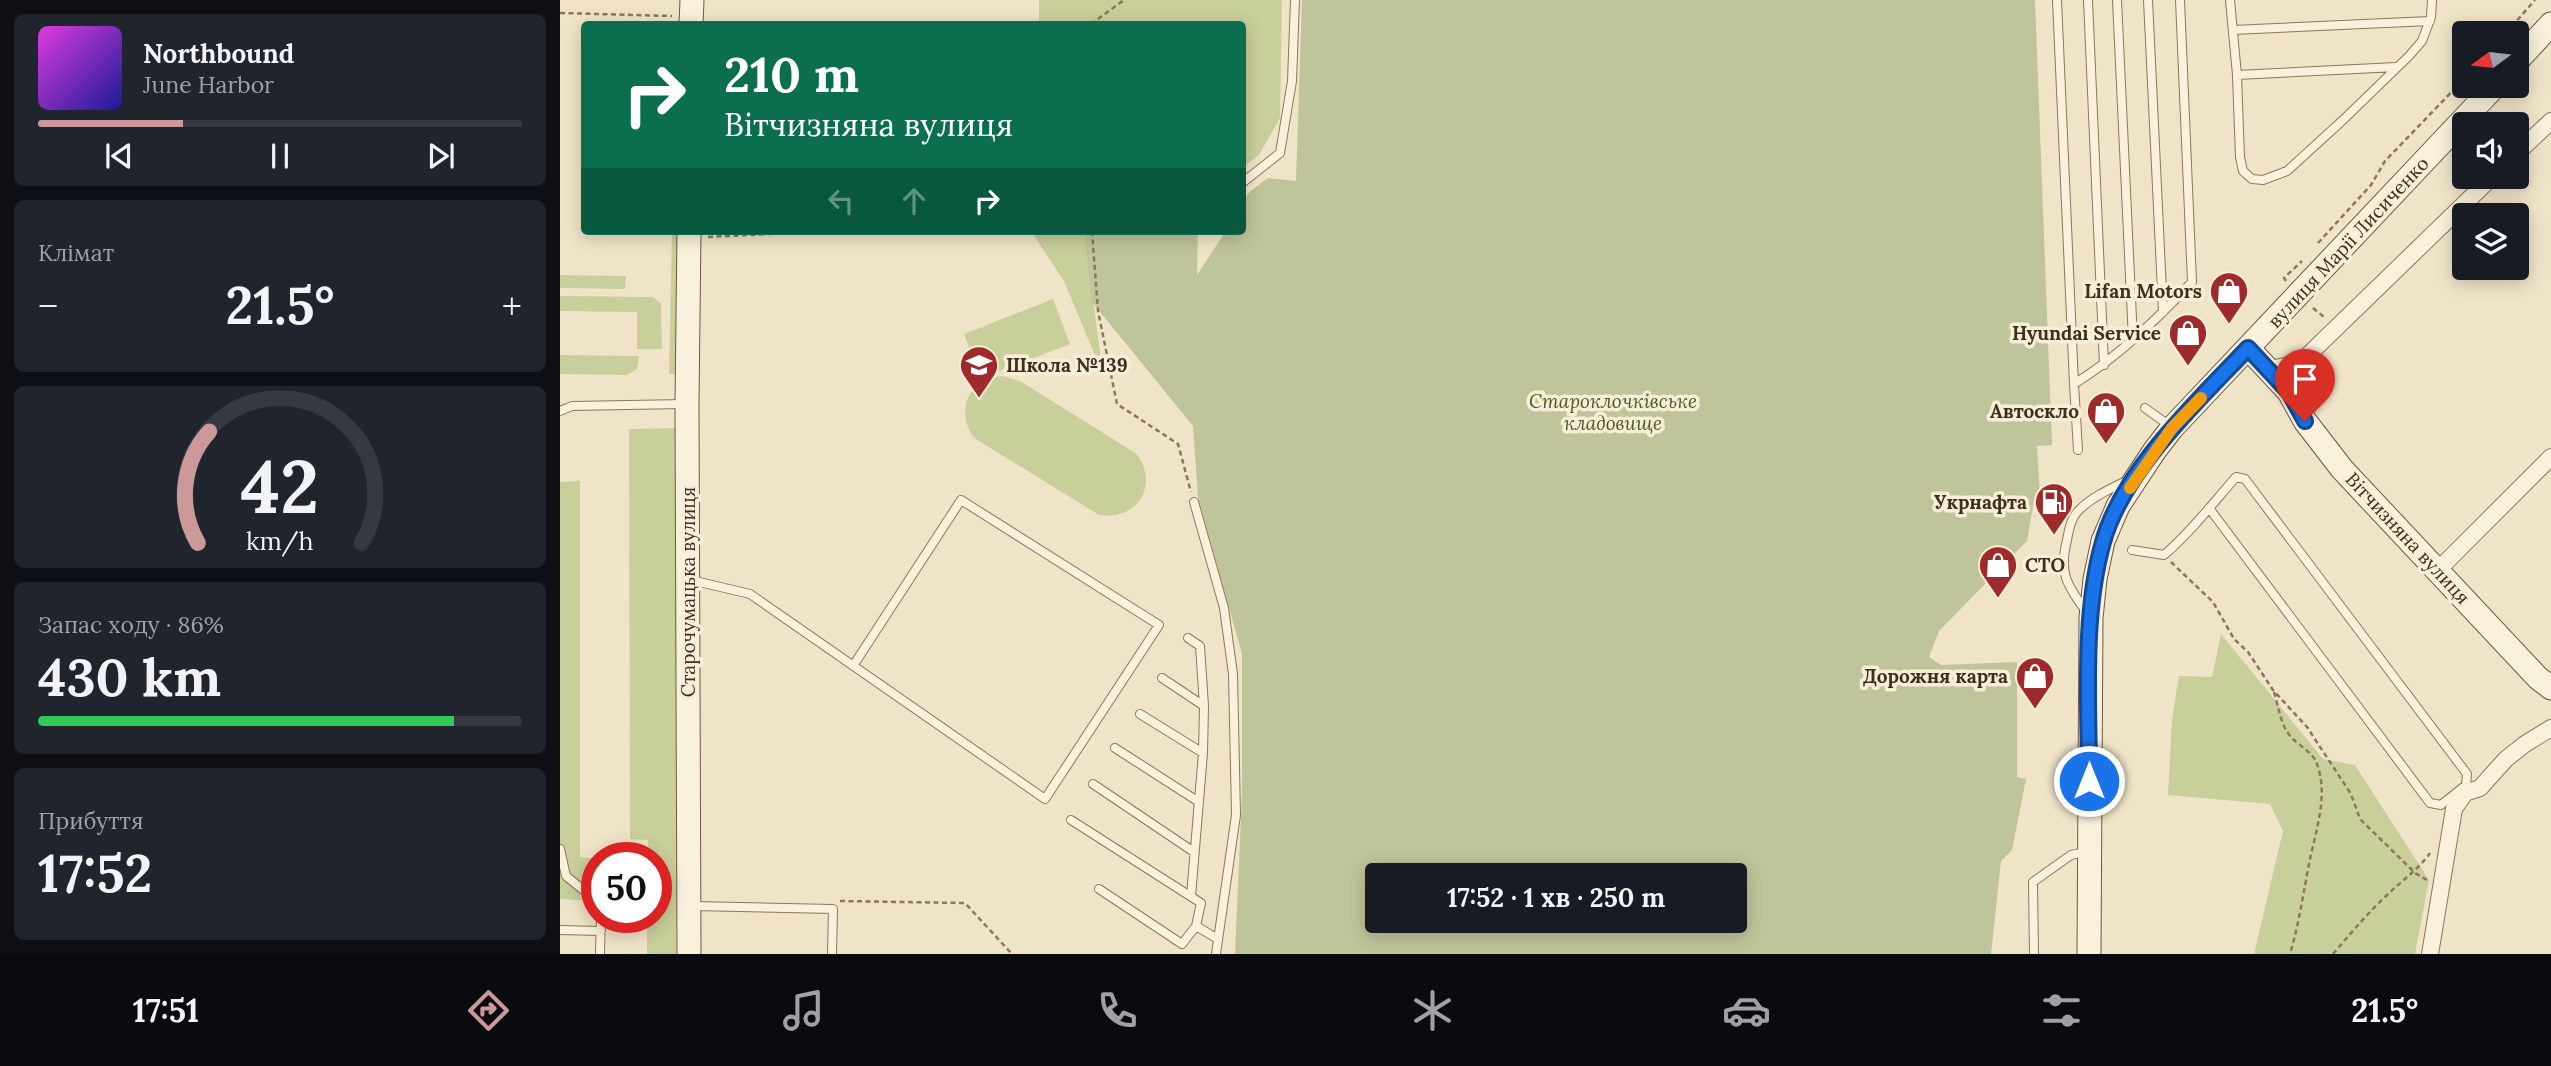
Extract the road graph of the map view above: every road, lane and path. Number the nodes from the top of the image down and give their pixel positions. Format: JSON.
{"nodes":[{"id":1,"x":692,"y":0,"type":"edge"},
{"id":2,"x":1124,"y":0,"type":"edge"},
{"id":3,"x":1295,"y":0,"type":"edge"},
{"id":4,"x":2057,"y":0,"type":"edge"},
{"id":5,"x":2088,"y":0,"type":"edge"},
{"id":6,"x":2117,"y":0,"type":"edge"},
{"id":7,"x":2148,"y":0,"type":"edge"},
{"id":8,"x":2180,"y":0,"type":"edge"},
{"id":9,"x":2230,"y":0,"type":"edge"},
{"id":10,"x":2432,"y":0,"type":"edge"},
{"id":11,"x":2535,"y":0,"type":"edge"},
{"id":12,"x":560,"y":13,"type":"edge"},
{"id":13,"x":681,"y":20,"type":"edge"},
{"id":14,"x":1095,"y":21,"type":"edge"},
{"id":15,"x":2430,"y":21,"type":"junction"},
{"id":16,"x":2517,"y":21,"type":"edge"},
{"id":17,"x":2551,"y":24,"type":"edge"},
{"id":18,"x":2233,"y":30,"type":"junction"},
{"id":19,"x":2529,"y":48,"type":"edge"},
{"id":20,"x":2396,"y":66,"type":"junction"},
{"id":21,"x":2237,"y":75,"type":"junction"},
{"id":22,"x":2484,"y":98,"type":"edge"},
{"id":23,"x":2551,"y":121,"type":"edge"},
{"id":24,"x":2529,"y":142,"type":"edge"},
{"id":25,"x":1246,"y":180,"type":"edge"},
{"id":26,"x":2480,"y":189,"type":"edge"},
{"id":27,"x":695,"y":235,"type":"edge"},
{"id":28,"x":1092,"y":235,"type":"edge"},
{"id":29,"x":2163,"y":312,"type":"junction"},
{"id":30,"x":2133,"y":340,"type":"junction"},
{"id":31,"x":2248,"y":348,"type":"junction"},
{"id":32,"x":2104,"y":365,"type":"junction"},
{"id":33,"x":2270,"y":369,"type":"junction"},
{"id":34,"x":2074,"y":384,"type":"junction"},
{"id":35,"x":687,"y":404,"type":"junction"},
{"id":36,"x":2145,"y":408,"type":"dead end"},
{"id":37,"x":560,"y":411,"type":"edge"},
{"id":38,"x":2172,"y":428,"type":"junction"},
{"id":39,"x":2078,"y":450,"type":"dead end"},
{"id":40,"x":2551,"y":457,"type":"edge"},
{"id":41,"x":2138,"y":475,"type":"junction"},
{"id":42,"x":1194,"y":502,"type":"joint"},
{"id":43,"x":2209,"y":508,"type":"junction"},
{"id":44,"x":2132,"y":550,"type":"dead end"},
{"id":45,"x":2164,"y":555,"type":"junction"},
{"id":46,"x":2438,"y":570,"type":"junction"},
{"id":47,"x":688,"y":579,"type":"junction"},
{"id":48,"x":2091,"y":618,"type":"junction"},
{"id":49,"x":1188,"y":638,"type":"dead end"},
{"id":50,"x":853,"y":666,"type":"junction"},
{"id":51,"x":1161,"y":678,"type":"dead end"},
{"id":52,"x":2551,"y":688,"type":"edge"},
{"id":53,"x":2273,"y":690,"type":"junction"},
{"id":54,"x":1204,"y":706,"type":"junction"},
{"id":55,"x":1140,"y":714,"type":"dead end"},
{"id":56,"x":2551,"y":728,"type":"edge"},
{"id":57,"x":1115,"y":748,"type":"dead end"},
{"id":58,"x":1203,"y":753,"type":"junction"},
{"id":59,"x":1093,"y":784,"type":"dead end"},
{"id":60,"x":1199,"y":803,"type":"junction"},
{"id":61,"x":1071,"y":820,"type":"dead end"},
{"id":62,"x":2450,"y":825,"type":"junction"},
{"id":63,"x":560,"y":849,"type":"edge"},
{"id":64,"x":2088,"y":851,"type":"junction"},
{"id":65,"x":1195,"y":852,"type":"junction"},
{"id":66,"x":2414,"y":873,"type":"junction"},
{"id":67,"x":581,"y":888,"type":"edge"},
{"id":68,"x":2442,"y":888,"type":"junction"},
{"id":69,"x":1099,"y":889,"type":"dead end"},
{"id":70,"x":1191,"y":896,"type":"junction"},
{"id":71,"x":837,"y":901,"type":"dead end"},
{"id":72,"x":689,"y":906,"type":"junction"},
{"id":73,"x":1196,"y":926,"type":"junction"},
{"id":74,"x":560,"y":930,"type":"edge"},
{"id":75,"x":581,"y":931,"type":"edge"},
{"id":76,"x":601,"y":933,"type":"edge"},
{"id":77,"x":1218,"y":939,"type":"junction"},
{"id":78,"x":600,"y":954,"type":"edge"},
{"id":79,"x":689,"y":954,"type":"edge"},
{"id":80,"x":832,"y":954,"type":"edge"},
{"id":81,"x":1012,"y":954,"type":"edge"},
{"id":82,"x":1216,"y":954,"type":"edge"},
{"id":83,"x":2034,"y":954,"type":"edge"},
{"id":84,"x":2089,"y":954,"type":"edge"},
{"id":85,"x":2290,"y":954,"type":"edge"},
{"id":86,"x":2333,"y":954,"type":"edge"},
{"id":87,"x":2430,"y":954,"type":"edge"}],
"edges":[{"from":1,"to":13,"type":"street"},
{"from":2,"to":14,"type":"path"},
{"from":3,"to":25,"type":"lane"},
{"from":4,"to":34,"type":"lane"},
{"from":5,"to":32,"type":"lane"},
{"from":6,"to":30,"type":"lane"},
{"from":7,"to":29,"type":"lane"},
{"from":8,"to":29,"type":"lane"},
{"from":9,"to":18,"type":"lane"},
{"from":10,"to":15,"type":"lane"},
{"from":11,"to":16,"type":"path"},
{"from":12,"to":13,"type":"path"},
{"from":15,"to":18,"type":"lane"},
{"from":15,"to":20,"type":"lane"},
{"from":17,"to":19,"type":"street"},
{"from":18,"to":21,"type":"lane"},
{"from":20,"to":21,"type":"lane"},
{"from":20,"to":21,"type":"lane"},
{"from":22,"to":31,"type":"street","name":"вулиця Марії Лисиченко"},
{"from":23,"to":24,"type":"street"},
{"from":26,"to":33,"type":"street"},
{"from":27,"to":35,"type":"street","name":"Старочумацька вулиця"},
{"from":28,"to":42,"type":"path"},
{"from":29,"to":30,"type":"lane"},
{"from":30,"to":32,"type":"lane"},
{"from":31,"to":33,"type":"street","name":"Вітчизняна вулиця"},
{"from":31,"to":38,"type":"street","name":"вулиця Марії Лисиченко"},
{"from":32,"to":34,"type":"lane"},
{"from":33,"to":46,"type":"street","name":"Вітчизняна вулиця"},
{"from":34,"to":39,"type":"lane"},
{"from":35,"to":37,"type":"lane"},
{"from":35,"to":47,"type":"street","name":"Старочумацька вулиця"},
{"from":36,"to":38,"type":"lane"},
{"from":38,"to":41,"type":"street","name":"вулиця Марії Лисиченко"},
{"from":40,"to":46,"type":"street"},
{"from":41,"to":48,"type":"street","name":"вулиця Марії Лисиченко"},
{"from":41,"to":48,"type":"lane"},
{"from":42,"to":77,"type":"lane"},
{"from":43,"to":43,"type":"lane"},
{"from":43,"to":45,"type":"lane"},
{"from":44,"to":45,"type":"lane"},
{"from":45,"to":53,"type":"path"},
{"from":46,"to":52,"type":"street","name":"Вітчизняна вулиця"},
{"from":47,"to":50,"type":"lane"},
{"from":47,"to":72,"type":"street","name":"Старочумацька вулиця"},
{"from":48,"to":64,"type":"street","name":"вулиця Марії Лисиченко"},
{"from":49,"to":54,"type":"lane"},
{"from":50,"to":50,"type":"lane"},
{"from":51,"to":54,"type":"lane"},
{"from":53,"to":66,"type":"path"},
{"from":53,"to":85,"type":"path"},
{"from":54,"to":58,"type":"lane"},
{"from":55,"to":58,"type":"lane"},
{"from":56,"to":62,"type":"street"},
{"from":57,"to":60,"type":"lane"},
{"from":58,"to":60,"type":"lane"},
{"from":59,"to":65,"type":"lane"},
{"from":60,"to":65,"type":"lane"},
{"from":61,"to":70,"type":"lane"},
{"from":62,"to":66,"type":"path"},
{"from":62,"to":68,"type":"street"},
{"from":63,"to":67,"type":"lane"},
{"from":64,"to":83,"type":"lane"},
{"from":64,"to":84,"type":"street","name":"вулиця Марії Лисиченко"},
{"from":65,"to":70,"type":"lane"},
{"from":66,"to":68,"type":"path"},
{"from":66,"to":86,"type":"path"},
{"from":68,"to":87,"type":"street"},
{"from":69,"to":73,"type":"lane"},
{"from":70,"to":73,"type":"lane"},
{"from":71,"to":81,"type":"path"},
{"from":72,"to":79,"type":"street","name":"Старочумацька вулиця"},
{"from":72,"to":80,"type":"lane"},
{"from":73,"to":77,"type":"lane"},
{"from":74,"to":75,"type":"lane"},
{"from":76,"to":78,"type":"lane"},
{"from":77,"to":82,"type":"lane"}]}
